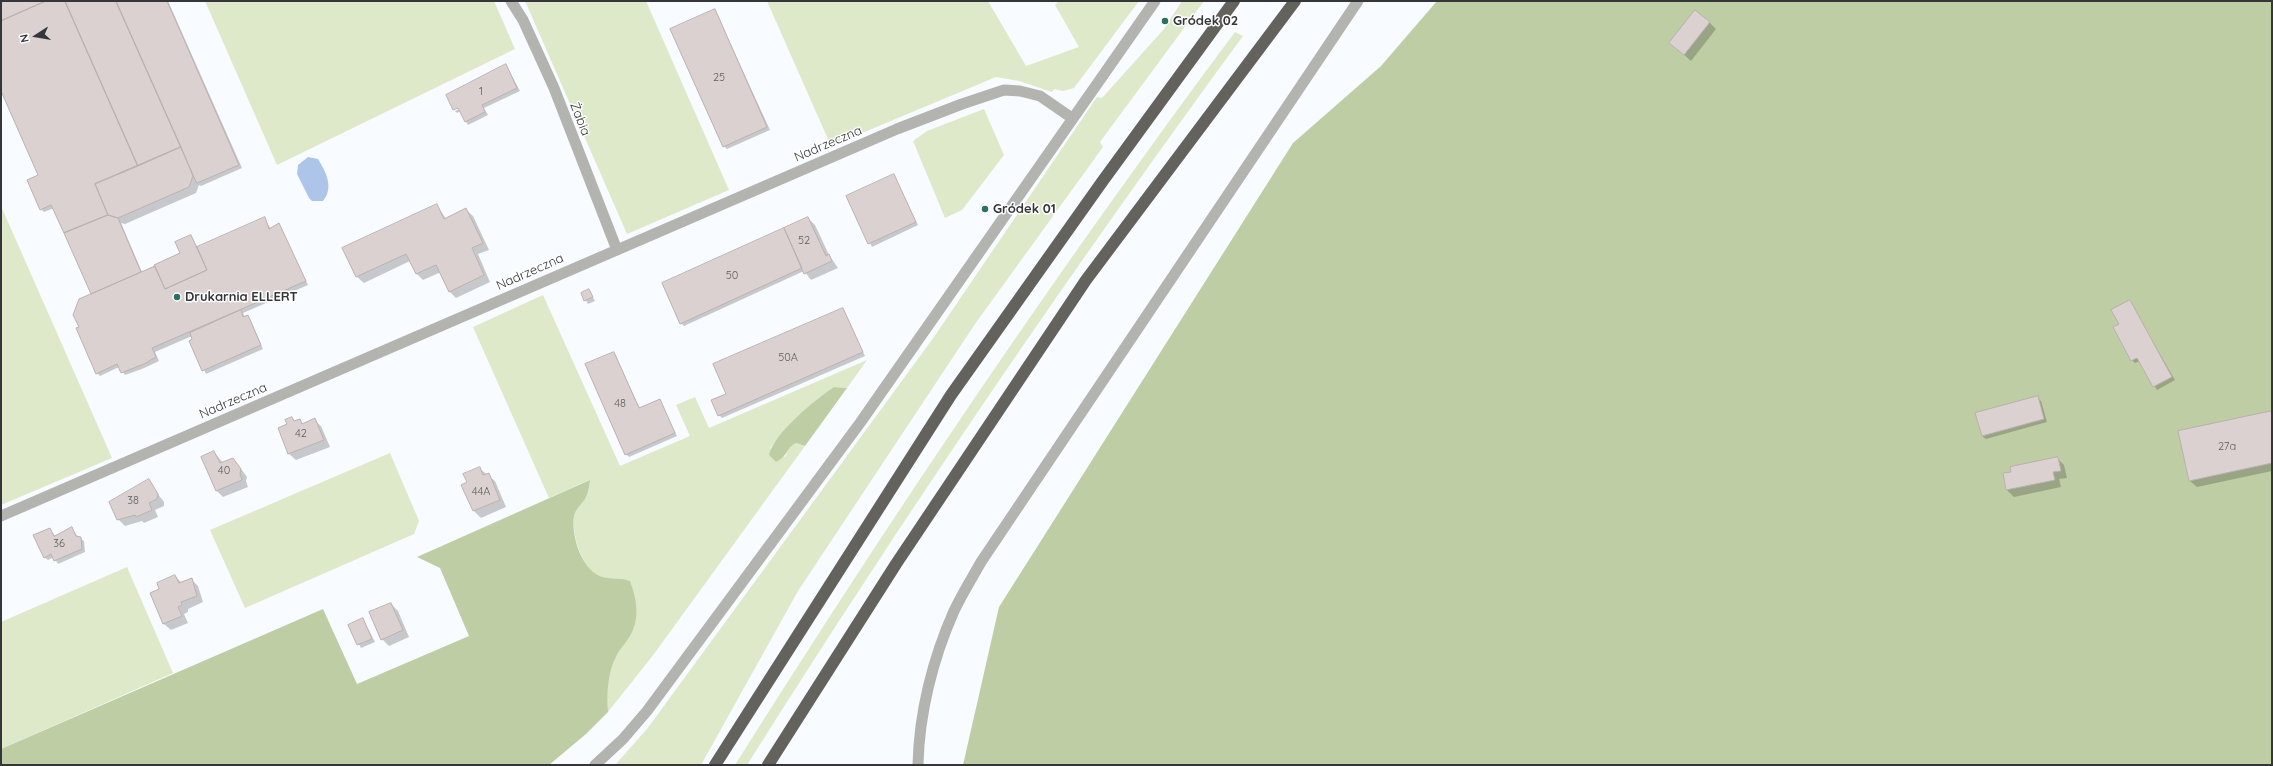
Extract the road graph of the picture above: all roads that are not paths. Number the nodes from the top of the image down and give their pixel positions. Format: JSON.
{"nodes":[{"id":1,"x":511,"y":1,"type":"edge"},
{"id":2,"x":1155,"y":1,"type":"edge"},
{"id":3,"x":1234,"y":1,"type":"edge"},
{"id":4,"x":1295,"y":1,"type":"edge"},
{"id":5,"x":1358,"y":1,"type":"edge"},
{"id":6,"x":1072,"y":118,"type":"junction"},
{"id":7,"x":618,"y":250,"type":"junction"},
{"id":8,"x":1,"y":516,"type":"edge"},
{"id":9,"x":595,"y":765,"type":"edge"},
{"id":10,"x":715,"y":765,"type":"edge"},
{"id":11,"x":768,"y":765,"type":"edge"},
{"id":12,"x":918,"y":765,"type":"edge"}],
"edges":[{"from":1,"to":7,"type":"street","name":"Żabia"},
{"from":2,"to":6,"type":"street"},
{"from":3,"to":10,"type":"highway"},
{"from":4,"to":11,"type":"highway"},
{"from":5,"to":12,"type":"street"},
{"from":6,"to":7,"type":"street","name":"Nadrzeczna"},
{"from":6,"to":9,"type":"street"},
{"from":7,"to":8,"type":"street","name":"Nadrzeczna"}]}
